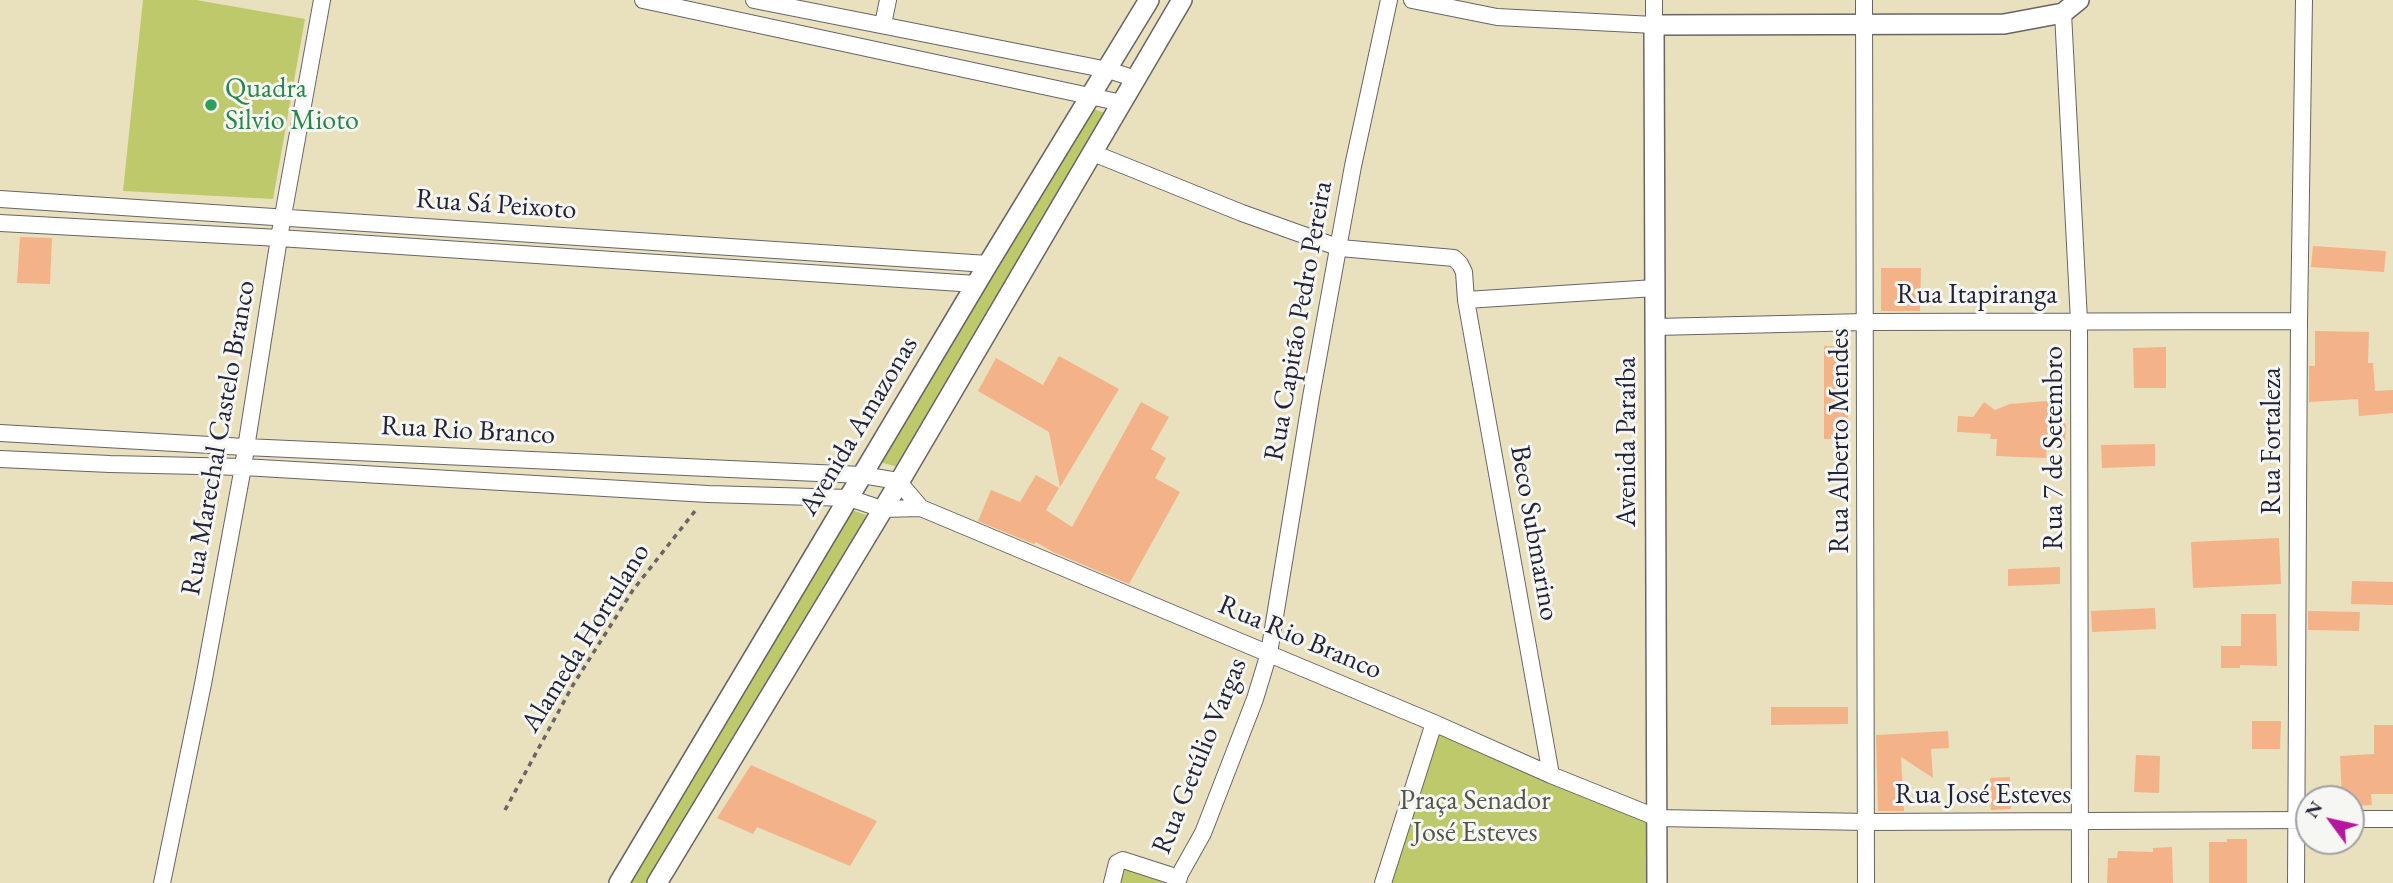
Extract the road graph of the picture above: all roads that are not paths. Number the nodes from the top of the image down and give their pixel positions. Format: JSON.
{"nodes":[{"id":1,"x":321,"y":0,"type":"edge"},
{"id":2,"x":754,"y":0,"type":"edge"},
{"id":3,"x":888,"y":0,"type":"edge"},
{"id":4,"x":1149,"y":0,"type":"edge"},
{"id":5,"x":1182,"y":0,"type":"edge"},
{"id":6,"x":1390,"y":0,"type":"edge"},
{"id":7,"x":1412,"y":0,"type":"edge"},
{"id":8,"x":1496,"y":0,"type":"edge"},
{"id":9,"x":1654,"y":0,"type":"edge"},
{"id":10,"x":1864,"y":0,"type":"edge"},
{"id":11,"x":2079,"y":0,"type":"edge"},
{"id":12,"x":2304,"y":0,"type":"edge"},
{"id":13,"x":648,"y":1,"type":"edge"},
{"id":14,"x":2057,"y":15,"type":"junction"},
{"id":15,"x":1497,"y":17,"type":"junction"},
{"id":16,"x":883,"y":24,"type":"junction"},
{"id":17,"x":1654,"y":25,"type":"junction"},
{"id":18,"x":1864,"y":25,"type":"junction"},
{"id":19,"x":1108,"y":70,"type":"junction"},
{"id":20,"x":1136,"y":79,"type":"junction"},
{"id":21,"x":1092,"y":96,"type":"junction"},
{"id":22,"x":1122,"y":103,"type":"junction"},
{"id":23,"x":1093,"y":153,"type":"junction"},
{"id":24,"x":0,"y":199,"type":"edge"},
{"id":25,"x":282,"y":216,"type":"junction"},
{"id":26,"x":0,"y":223,"type":"edge"},
{"id":27,"x":279,"y":237,"type":"junction"},
{"id":28,"x":1340,"y":248,"type":"junction"},
{"id":29,"x":988,"y":264,"type":"junction"},
{"id":30,"x":976,"y":284,"type":"junction"},
{"id":31,"x":1655,"y":288,"type":"junction"},
{"id":32,"x":1466,"y":300,"type":"junction"},
{"id":33,"x":2079,"y":321,"type":"junction"},
{"id":34,"x":2299,"y":321,"type":"junction"},
{"id":35,"x":1866,"y":322,"type":"junction"},
{"id":36,"x":1655,"y":327,"type":"junction"},
{"id":37,"x":0,"y":433,"type":"edge"},
{"id":38,"x":245,"y":447,"type":"junction"},
{"id":39,"x":0,"y":459,"type":"edge"},
{"id":40,"x":243,"y":467,"type":"junction"},
{"id":41,"x":862,"y":475,"type":"junction"},
{"id":42,"x":898,"y":481,"type":"junction"},
{"id":43,"x":849,"y":498,"type":"junction"},
{"id":44,"x":921,"y":508,"type":"junction"},
{"id":45,"x":882,"y":509,"type":"junction"},
{"id":46,"x":1269,"y":653,"type":"junction"},
{"id":47,"x":1434,"y":723,"type":"junction"},
{"id":48,"x":1550,"y":775,"type":"junction"},
{"id":49,"x":2303,"y":785,"type":"edge"},
{"id":50,"x":1658,"y":818,"type":"junction"},
{"id":51,"x":2365,"y":819,"type":"edge"},
{"id":52,"x":2393,"y":819,"type":"edge"},
{"id":53,"x":2295,"y":820,"type":"edge"},
{"id":54,"x":2080,"y":821,"type":"junction"},
{"id":55,"x":1866,"y":822,"type":"junction"},
{"id":56,"x":2300,"y":855,"type":"edge"},
{"id":57,"x":1177,"y":881,"type":"edge"},
{"id":58,"x":162,"y":883,"type":"edge"},
{"id":59,"x":619,"y":883,"type":"edge"},
{"id":60,"x":657,"y":883,"type":"edge"},
{"id":61,"x":1112,"y":883,"type":"edge"},
{"id":62,"x":1383,"y":883,"type":"edge"},
{"id":63,"x":1657,"y":883,"type":"edge"},
{"id":64,"x":1866,"y":883,"type":"edge"},
{"id":65,"x":2080,"y":883,"type":"edge"},
{"id":66,"x":2297,"y":883,"type":"edge"}],
"edges":[{"from":1,"to":25,"type":"street","name":"Rua Marechal Castelo Branco"},
{"from":2,"to":16,"type":"street"},
{"from":3,"to":16,"type":"street"},
{"from":4,"to":19,"type":"street","name":"Avenida Amazonas"},
{"from":5,"to":20,"type":"street"},
{"from":6,"to":28,"type":"street","name":"Rua Capitão Pedro Pereira"},
{"from":7,"to":15,"type":"street"},
{"from":8,"to":15,"type":"street"},
{"from":9,"to":17,"type":"street","name":"Avenida Paraíba"},
{"from":10,"to":18,"type":"street","name":"Rua Alberto Mendes"},
{"from":11,"to":14,"type":"street"},
{"from":12,"to":34,"type":"street","name":"Rua Fortaleza"},
{"from":13,"to":21,"type":"street"},
{"from":14,"to":18,"type":"street"},
{"from":14,"to":33,"type":"street","name":"Rua 7 de Setembro"},
{"from":15,"to":17,"type":"street"},
{"from":16,"to":19,"type":"street"},
{"from":17,"to":18,"type":"street"},
{"from":17,"to":31,"type":"street","name":"Avenida Paraíba"},
{"from":18,"to":35,"type":"street","name":"Rua Alberto Mendes"},
{"from":19,"to":20,"type":"street"},
{"from":19,"to":21,"type":"street","name":"Avenida Amazonas"},
{"from":20,"to":22,"type":"street"},
{"from":21,"to":22,"type":"street"},
{"from":21,"to":29,"type":"street","name":"Avenida Amazonas"},
{"from":22,"to":23,"type":"street"},
{"from":23,"to":28,"type":"street","name":"Beco Submarino"},
{"from":23,"to":42,"type":"street"},
{"from":24,"to":25,"type":"street","name":"Rua Sá Peixoto"},
{"from":25,"to":27,"type":"street","name":"Rua Marechal Castelo Branco"},
{"from":25,"to":29,"type":"street","name":"Rua Sá Peixoto"},
{"from":26,"to":27,"type":"street","name":"Rua Sá Peixoto"},
{"from":27,"to":30,"type":"street","name":"Rua Sá Peixoto"},
{"from":27,"to":38,"type":"street","name":"Rua Marechal Castelo Branco"},
{"from":28,"to":32,"type":"street","name":"Beco Submarino"},
{"from":28,"to":46,"type":"street","name":"Rua Capitão Pedro Pereira"},
{"from":29,"to":30,"type":"street","name":"Avenida Amazonas"},
{"from":30,"to":41,"type":"street","name":"Avenida Amazonas"},
{"from":31,"to":32,"type":"street"},
{"from":31,"to":36,"type":"street","name":"Avenida Paraíba"},
{"from":32,"to":48,"type":"street","name":"Beco Submarino"},
{"from":33,"to":34,"type":"street","name":"Rua Itapiranga"},
{"from":33,"to":35,"type":"street","name":"Rua Itapiranga"},
{"from":33,"to":54,"type":"street","name":"Rua 7 de Setembro"},
{"from":34,"to":49,"type":"street","name":"Rua Fortaleza"},
{"from":35,"to":36,"type":"street","name":"Rua Itapiranga"},
{"from":35,"to":55,"type":"street","name":"Rua Alberto Mendes"},
{"from":36,"to":50,"type":"street","name":"Avenida Paraíba"},
{"from":37,"to":38,"type":"street","name":"Rua Rio Branco"},
{"from":38,"to":40,"type":"street","name":"Rua Marechal Castelo Branco"},
{"from":38,"to":41,"type":"street","name":"Rua Rio Branco"},
{"from":39,"to":40,"type":"street","name":"Rua Rio Branco"},
{"from":40,"to":43,"type":"street","name":"Rua Rio Branco"},
{"from":40,"to":58,"type":"street","name":"Rua Marechal Castelo Branco"},
{"from":41,"to":42,"type":"street","name":"Rua Rio Branco"},
{"from":41,"to":43,"type":"street","name":"Avenida Amazonas"},
{"from":42,"to":44,"type":"street","name":"Rua Rio Branco"},
{"from":42,"to":45,"type":"street"},
{"from":43,"to":45,"type":"street","name":"Rua Rio Branco"},
{"from":43,"to":59,"type":"street","name":"Avenida Amazonas"},
{"from":44,"to":45,"type":"street","name":"Rua Rio Branco"},
{"from":44,"to":46,"type":"street","name":"Rua Rio Branco"},
{"from":45,"to":60,"type":"street"},
{"from":46,"to":47,"type":"street","name":"Rua Rio Branco"},
{"from":46,"to":57,"type":"street","name":"Rua Getúlio Vargas"},
{"from":47,"to":48,"type":"street","name":"Rua Rio Branco"},
{"from":47,"to":62,"type":"street"},
{"from":48,"to":50,"type":"street","name":"Rua Rio Branco"},
{"from":50,"to":55,"type":"street","name":"Rua José Esteves"},
{"from":50,"to":63,"type":"street","name":"Avenida Paraíba"},
{"from":51,"to":52,"type":"street"},
{"from":53,"to":54,"type":"street","name":"Rua José Esteves"},
{"from":54,"to":55,"type":"street","name":"Rua José Esteves"},
{"from":54,"to":65,"type":"street","name":"Rua 7 de Setembro"},
{"from":55,"to":64,"type":"street","name":"Rua Alberto Mendes"},
{"from":56,"to":66,"type":"street","name":"Rua Fortaleza"},
{"from":57,"to":61,"type":"street","name":"Rua Getúlio Vargas"}]}
